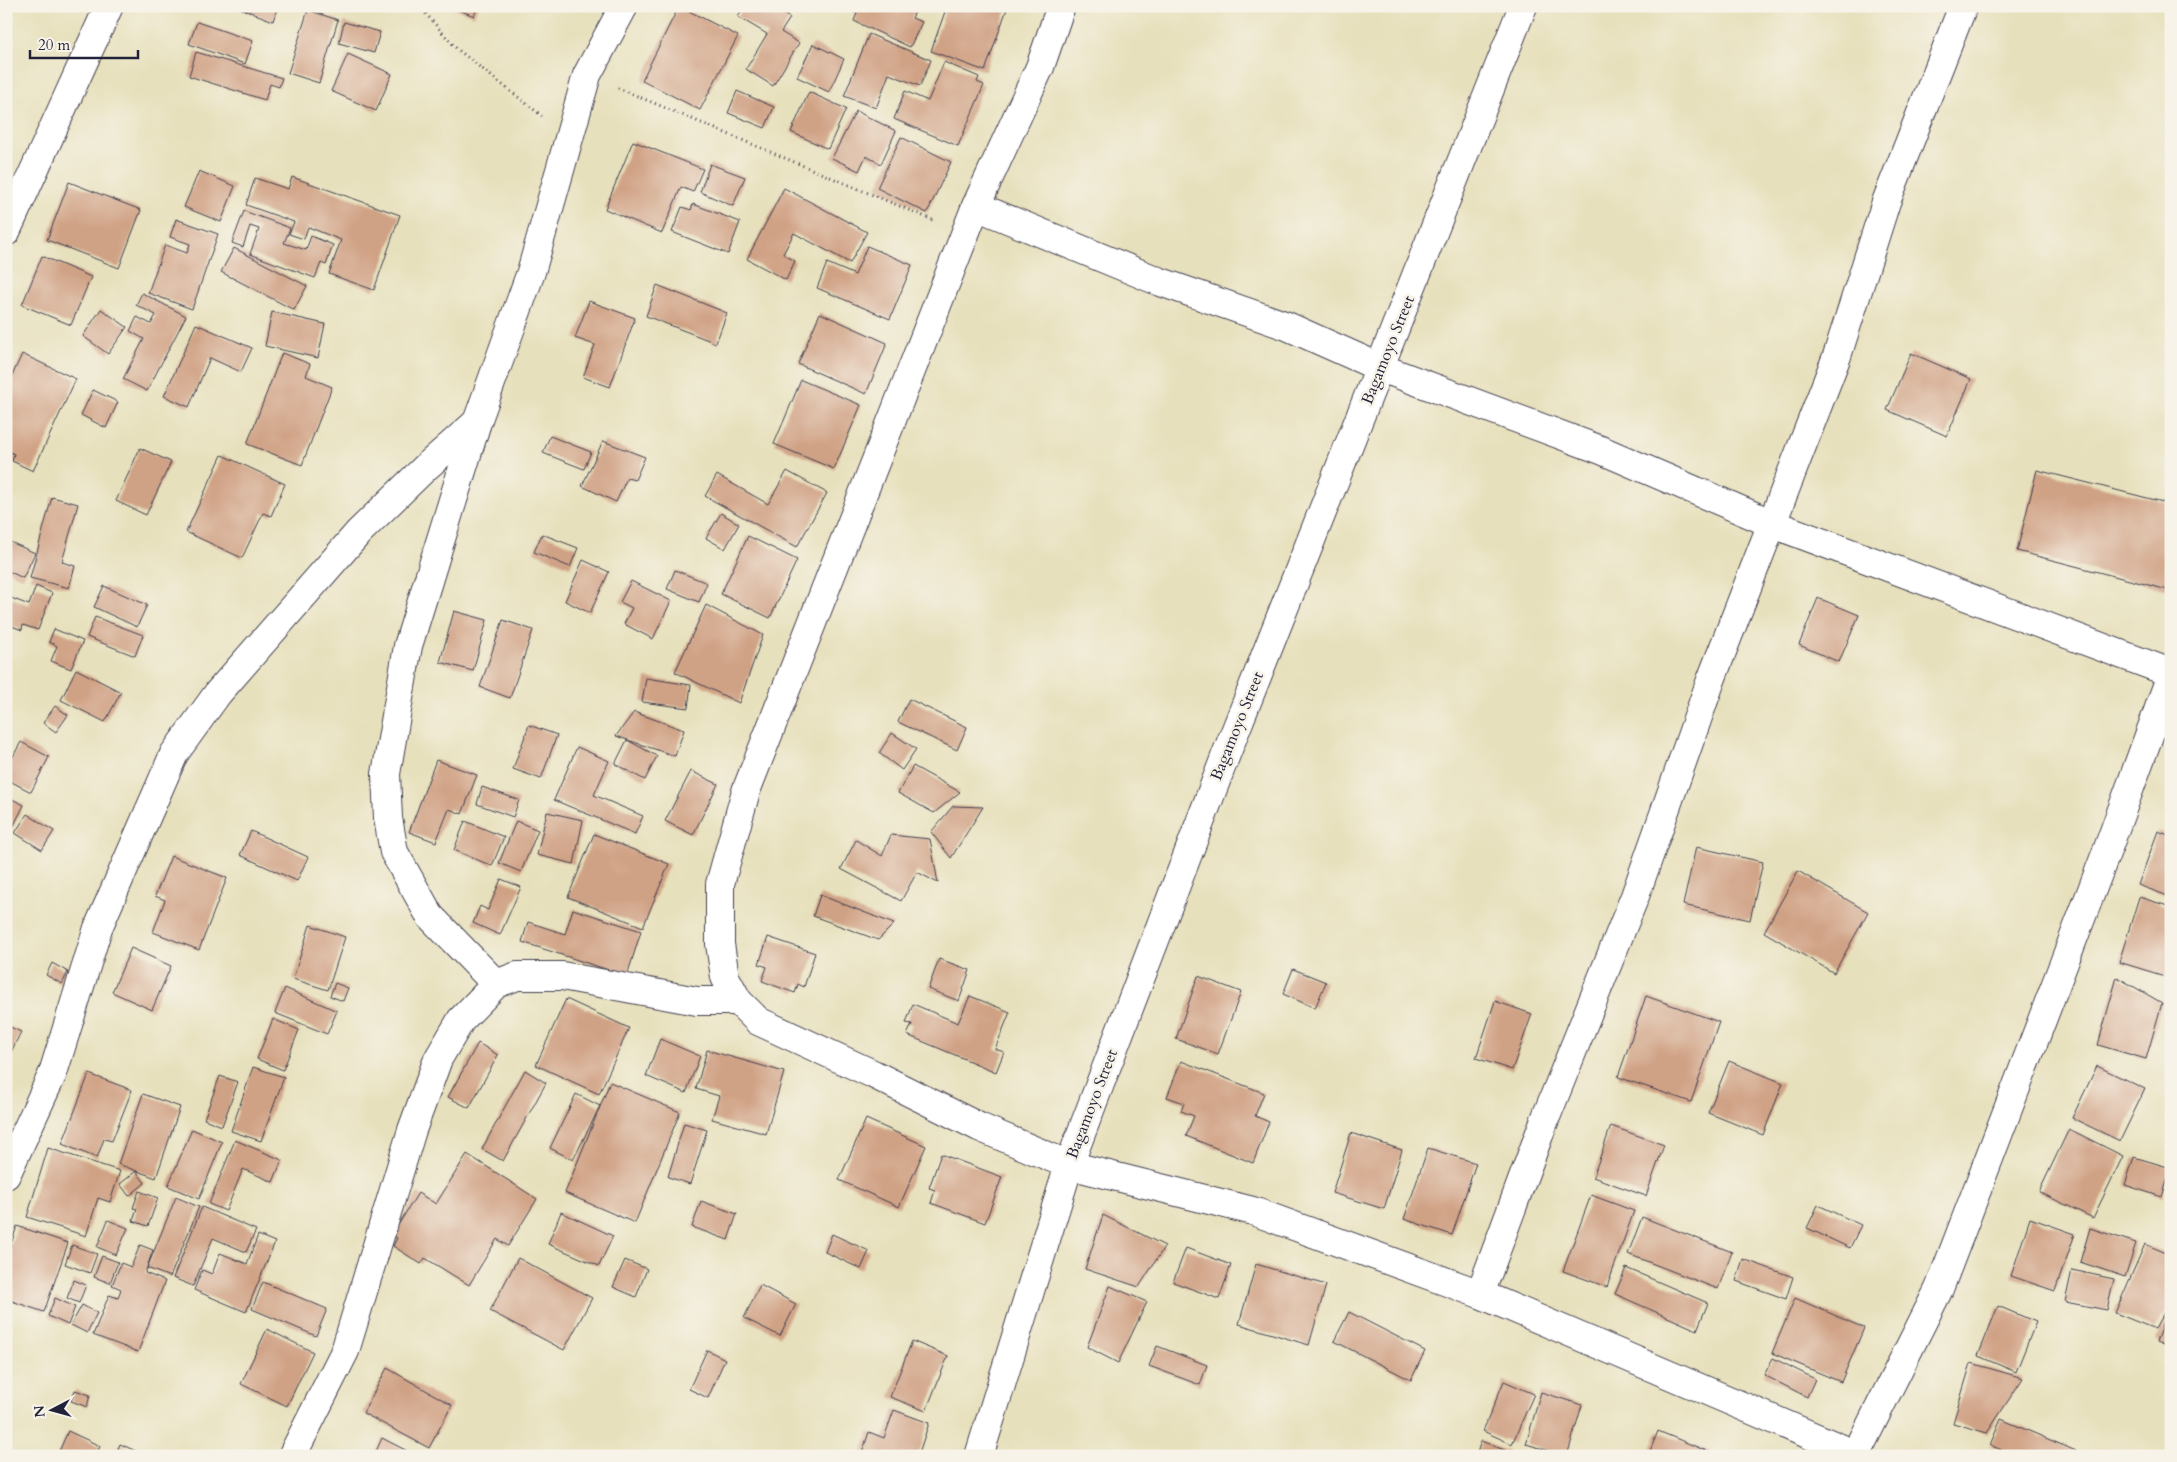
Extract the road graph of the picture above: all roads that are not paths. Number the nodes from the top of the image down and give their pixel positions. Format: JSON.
{"nodes":[{"id":1,"x":109,"y":6,"type":"edge"},
{"id":2,"x":624,"y":6,"type":"edge"},
{"id":3,"x":1061,"y":6,"type":"edge"},
{"id":4,"x":1523,"y":6,"type":"edge"},
{"id":5,"x":1963,"y":6,"type":"edge"},
{"id":6,"x":976,"y":206,"type":"junction"},
{"id":7,"x":7,"y":227,"type":"edge"},
{"id":8,"x":1381,"y":368,"type":"junction"},
{"id":9,"x":477,"y":422,"type":"junction"},
{"id":10,"x":1773,"y":524,"type":"junction"},
{"id":11,"x":2171,"y":674,"type":"edge"},
{"id":12,"x":496,"y":984,"type":"junction"},
{"id":13,"x":738,"y":1001,"type":"junction"},
{"id":14,"x":1069,"y":1166,"type":"junction"},
{"id":15,"x":6,"y":1175,"type":"edge"},
{"id":16,"x":1480,"y":1294,"type":"junction"},
{"id":17,"x":1857,"y":1455,"type":"edge"},
{"id":18,"x":292,"y":1456,"type":"edge"},
{"id":19,"x":979,"y":1456,"type":"edge"}],
"edges":[{"from":1,"to":7,"type":"street"},
{"from":2,"to":9,"type":"street"},
{"from":3,"to":6,"type":"street"},
{"from":4,"to":8,"type":"street","name":"Bagamoyo Street"},
{"from":5,"to":10,"type":"street"},
{"from":6,"to":8,"type":"street"},
{"from":6,"to":13,"type":"street"},
{"from":8,"to":10,"type":"street"},
{"from":8,"to":14,"type":"street","name":"Bagamoyo Street"},
{"from":9,"to":12,"type":"street"},
{"from":9,"to":15,"type":"street"},
{"from":10,"to":11,"type":"street"},
{"from":10,"to":16,"type":"street"},
{"from":11,"to":17,"type":"street"},
{"from":12,"to":13,"type":"street"},
{"from":12,"to":18,"type":"street"},
{"from":13,"to":14,"type":"street"},
{"from":14,"to":16,"type":"street"},
{"from":14,"to":19,"type":"street","name":"Bagamoyo Street"},
{"from":16,"to":17,"type":"street"}]}
